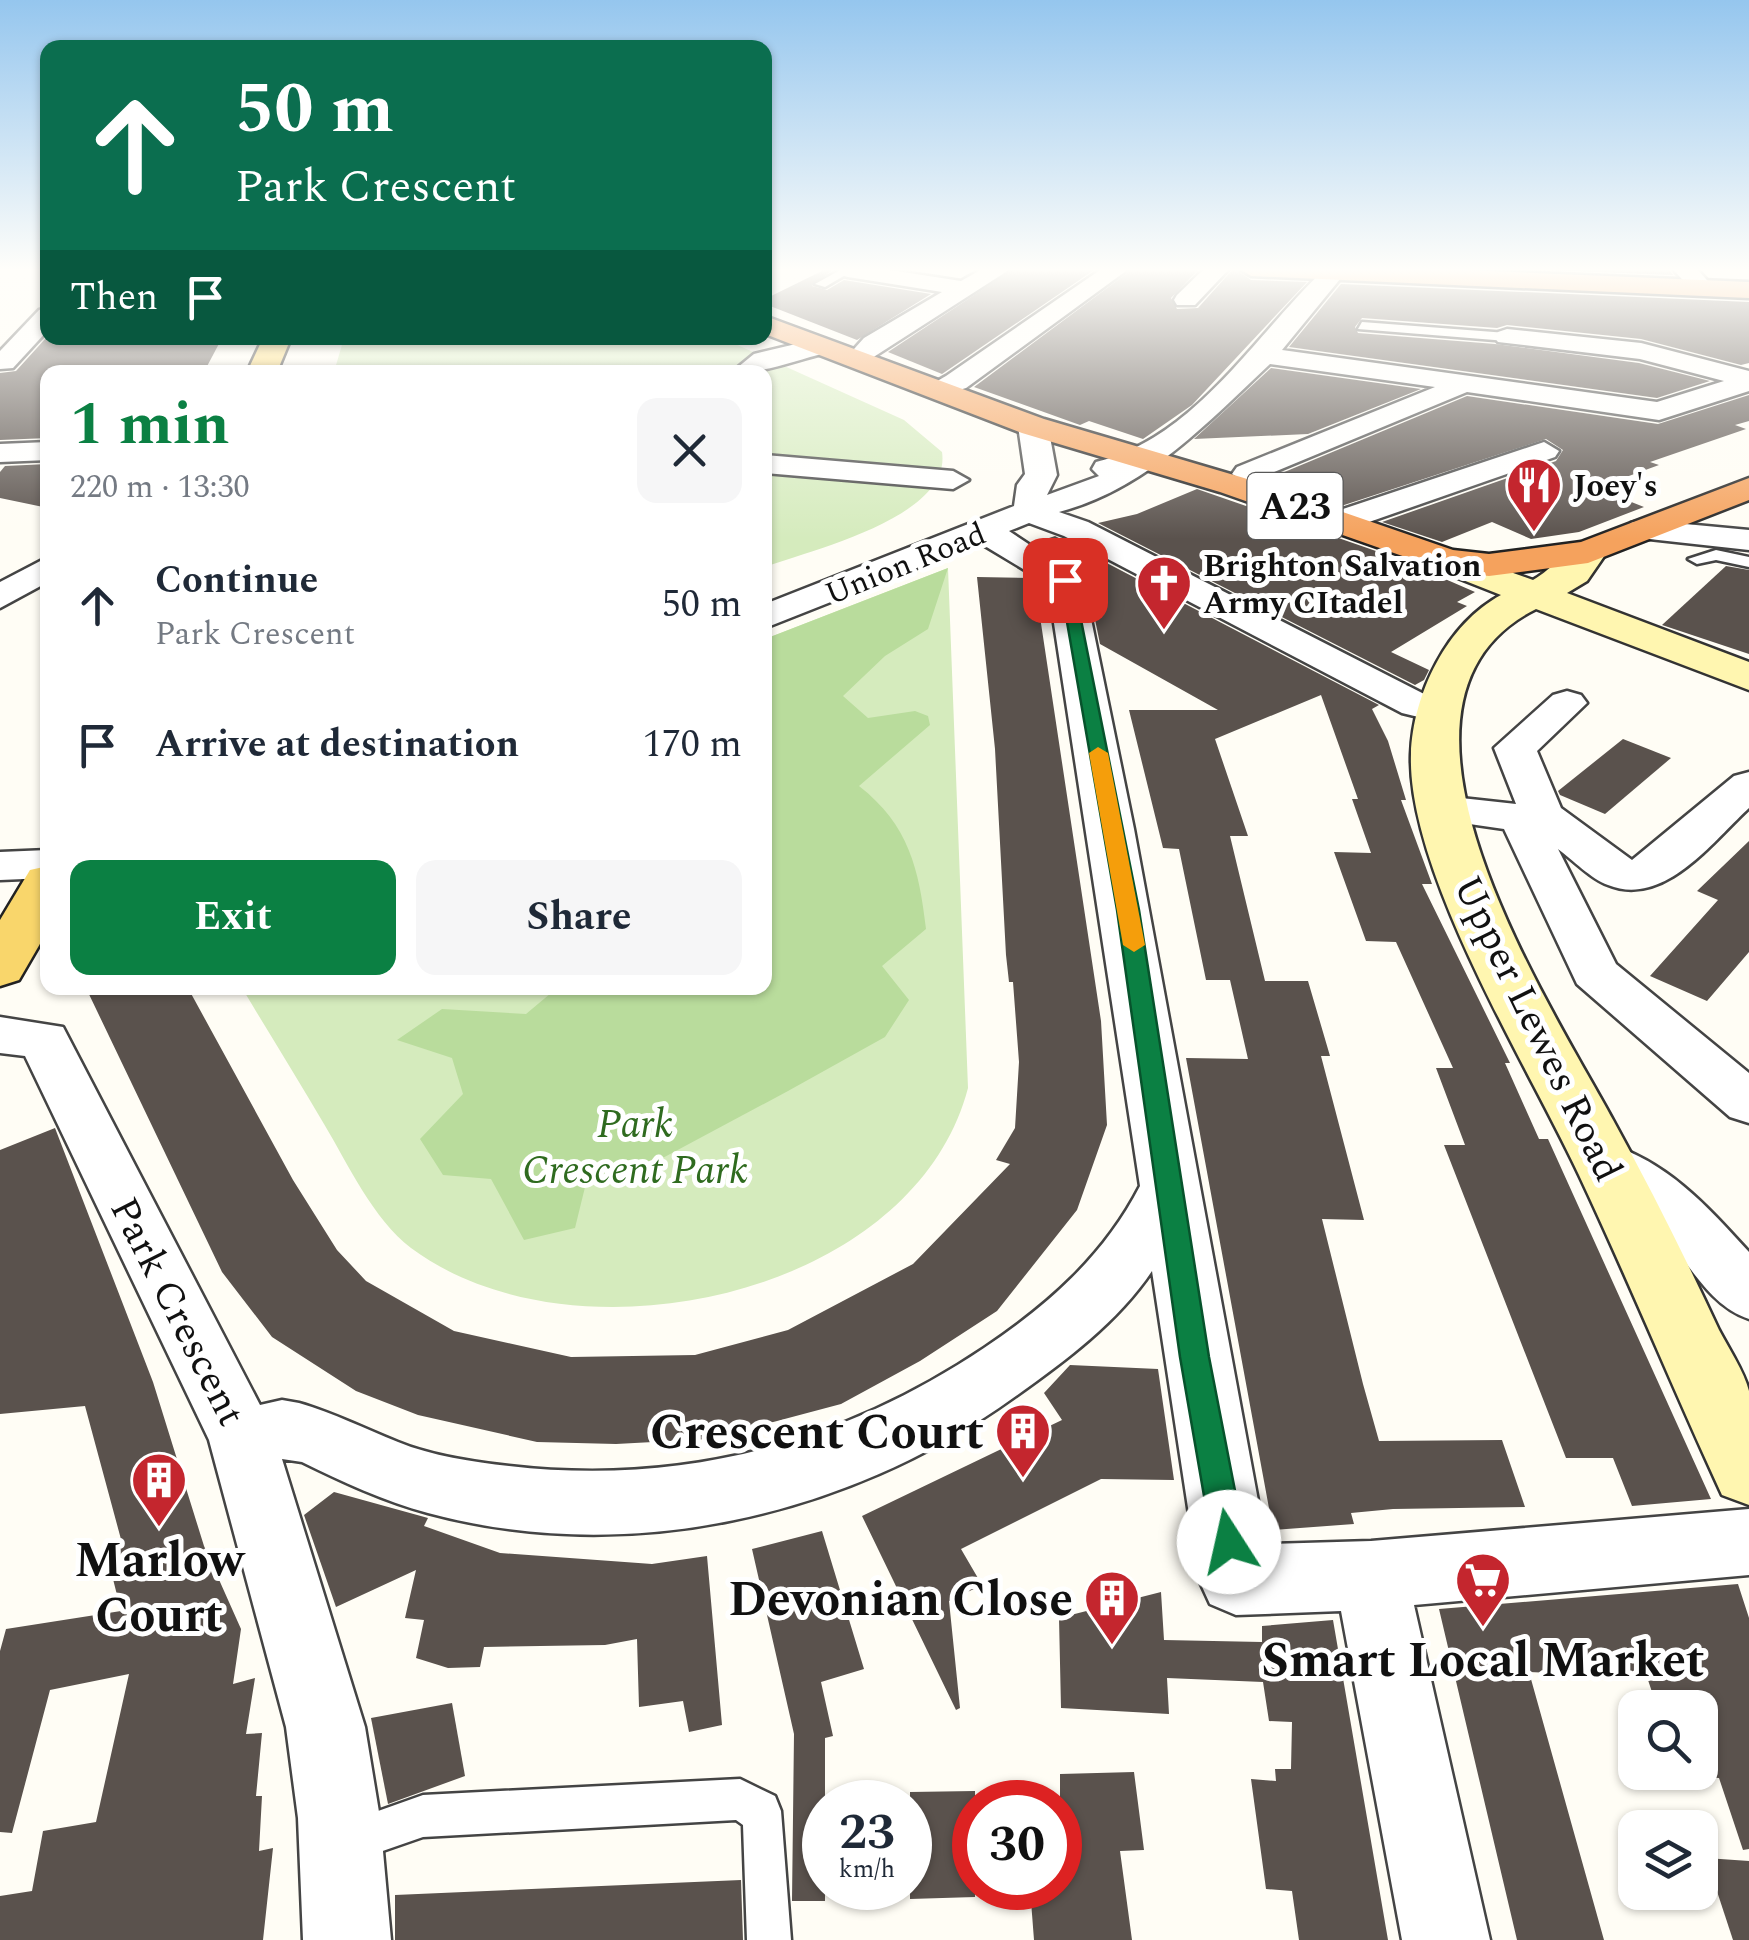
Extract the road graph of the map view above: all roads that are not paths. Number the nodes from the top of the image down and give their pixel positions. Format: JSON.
{"nodes":[{"id":1,"x":854,"y":359,"type":"edge"},
{"id":2,"x":989,"y":359,"type":"edge"},
{"id":3,"x":1260,"y":359,"type":"edge"},
{"id":4,"x":1289,"y":359,"type":"edge"},
{"id":5,"x":1669,"y":359,"type":"edge"},
{"id":6,"x":858,"y":360,"type":"joint"},
{"id":7,"x":1749,"y":380,"type":"edge"},
{"id":8,"x":1459,"y":383,"type":"junction"},
{"id":9,"x":939,"y":388,"type":"junction"},
{"id":10,"x":1033,"y":426,"type":"junction"},
{"id":11,"x":40,"y":451,"type":"edge"},
{"id":12,"x":1544,"y":451,"type":"dead end"},
{"id":13,"x":0,"y":453,"type":"edge"},
{"id":14,"x":1139,"y":461,"type":"junction"},
{"id":15,"x":772,"y":465,"type":"edge"},
{"id":16,"x":1248,"y":474,"type":"dead end"},
{"id":17,"x":953,"y":480,"type":"dead end"},
{"id":18,"x":1749,"y":488,"type":"edge"},
{"id":19,"x":1036,"y":509,"type":"junction"},
{"id":20,"x":1679,"y":516,"type":"junction"},
{"id":21,"x":1340,"y":521,"type":"junction"},
{"id":22,"x":1643,"y":530,"type":"junction"},
{"id":23,"x":984,"y":533,"type":"junction"},
{"id":24,"x":1744,"y":547,"type":"edge"},
{"id":25,"x":1588,"y":552,"type":"junction"},
{"id":26,"x":1697,"y":560,"type":"dead end"},
{"id":27,"x":1448,"y":561,"type":"junction"},
{"id":28,"x":40,"y":572,"type":"edge"},
{"id":29,"x":1528,"y":593,"type":"junction"},
{"id":30,"x":0,"y":597,"type":"edge"},
{"id":31,"x":772,"y":614,"type":"edge"},
{"id":32,"x":1749,"y":676,"type":"edge"},
{"id":33,"x":1567,"y":703,"type":"dead end"},
{"id":34,"x":1439,"y":710,"type":"junction"},
{"id":35,"x":1749,"y":785,"type":"edge"},
{"id":36,"x":1442,"y":809,"type":"junction"},
{"id":37,"x":1531,"y":816,"type":"junction"},
{"id":38,"x":40,"y":864,"type":"edge"},
{"id":39,"x":0,"y":866,"type":"edge"},
{"id":40,"x":1622,"y":875,"type":"junction"},
{"id":41,"x":40,"y":896,"type":"edge"},
{"id":42,"x":1654,"y":910,"type":"dead end"},
{"id":43,"x":0,"y":968,"type":"edge"},
{"id":44,"x":0,"y":1035,"type":"edge"},
{"id":45,"x":1749,"y":1103,"type":"edge"},
{"id":46,"x":1606,"y":1164,"type":"junction"},
{"id":47,"x":1168,"y":1189,"type":"junction"},
{"id":48,"x":1749,"y":1294,"type":"edge"},
{"id":49,"x":243,"y":1440,"type":"junction"},
{"id":50,"x":1749,"y":1471,"type":"edge"},
{"id":51,"x":1749,"y":1542,"type":"edge"},
{"id":52,"x":1371,"y":1575,"type":"junction"},
{"id":53,"x":341,"y":1844,"type":"junction"},
{"id":54,"x":347,"y":1940,"type":"edge"},
{"id":55,"x":770,"y":1940,"type":"edge"},
{"id":56,"x":1446,"y":1940,"type":"edge"}],
"edges":[{"from":1,"to":6,"type":"highway","number":"A23"},
{"from":2,"to":9,"type":"street"},
{"from":3,"to":14,"type":"street","name":"Union Road"},
{"from":4,"to":8,"type":"street"},
{"from":5,"to":7,"type":"street"},
{"from":6,"to":9,"type":"highway","number":"A23"},
{"from":7,"to":8,"type":"street"},
{"from":8,"to":16,"type":"street"},
{"from":9,"to":10,"type":"highway","number":"A23"},
{"from":10,"to":14,"type":"highway","number":"A23"},
{"from":10,"to":19,"type":"street"},
{"from":11,"to":13,"type":"street"},
{"from":12,"to":21,"type":"street"},
{"from":14,"to":19,"type":"street","name":"Union Road"},
{"from":14,"to":21,"type":"highway","number":"A23"},
{"from":15,"to":17,"type":"street"},
{"from":18,"to":20,"type":"highway","number":"A23"},
{"from":19,"to":23,"type":"street","name":"Union Road"},
{"from":19,"to":34,"type":"street"},
{"from":20,"to":22,"type":"highway","number":"A23"},
{"from":20,"to":24,"type":"street"},
{"from":21,"to":27,"type":"highway","number":"A23"},
{"from":22,"to":24,"type":"street"},
{"from":22,"to":25,"type":"highway","number":"A23"},
{"from":23,"to":31,"type":"street","name":"Union Road"},
{"from":23,"to":47,"type":"street"},
{"from":24,"to":26,"type":"lane"},
{"from":25,"to":27,"type":"highway","number":"A23"},
{"from":25,"to":29,"type":"street","name":"Upper Lewes Road"},
{"from":27,"to":29,"type":"street"},
{"from":28,"to":30,"type":"street"},
{"from":29,"to":32,"type":"street"},
{"from":29,"to":34,"type":"street","name":"Upper Lewes Road"},
{"from":33,"to":37,"type":"street"},
{"from":34,"to":36,"type":"street","name":"Upper Lewes Road"},
{"from":35,"to":40,"type":"street"},
{"from":36,"to":37,"type":"street"},
{"from":36,"to":46,"type":"street","name":"Upper Lewes Road"},
{"from":37,"to":40,"type":"street"},
{"from":37,"to":45,"type":"street"},
{"from":38,"to":39,"type":"street"},
{"from":40,"to":42,"type":"street"},
{"from":41,"to":43,"type":"main road"},
{"from":44,"to":49,"type":"street","name":"Park Crescent"},
{"from":46,"to":48,"type":"street"},
{"from":46,"to":50,"type":"street","name":"Upper Lewes Road"},
{"from":47,"to":49,"type":"street","name":"Park Crescent"},
{"from":47,"to":52,"type":"street"},
{"from":49,"to":53,"type":"street"},
{"from":51,"to":52,"type":"street"},
{"from":52,"to":56,"type":"street"},
{"from":53,"to":54,"type":"street"},
{"from":53,"to":55,"type":"lane"}]}
